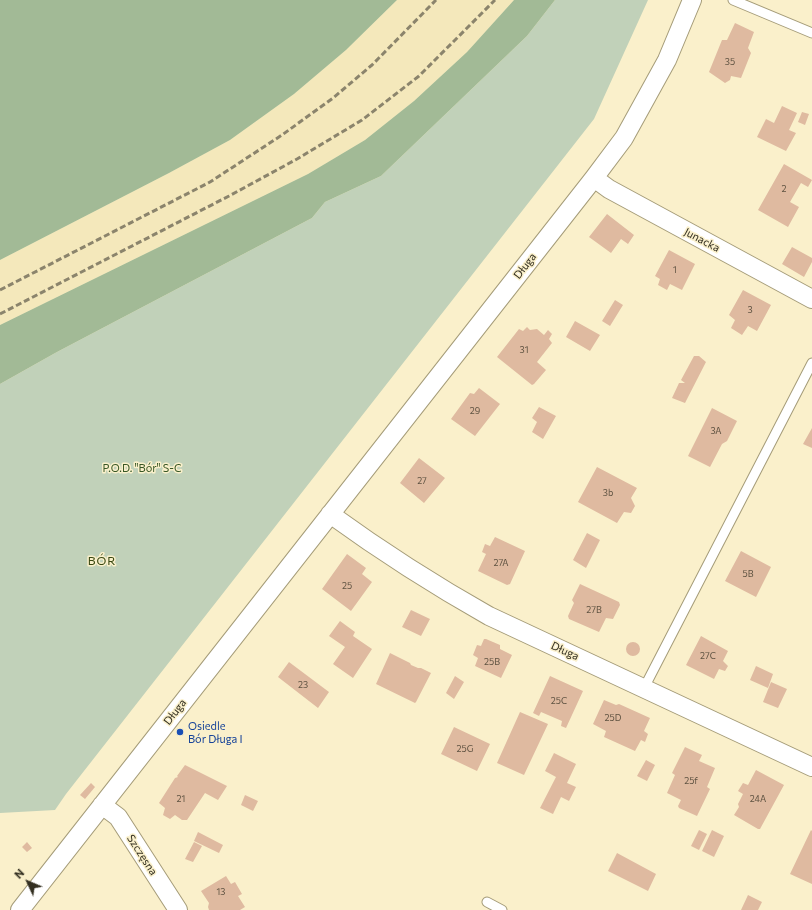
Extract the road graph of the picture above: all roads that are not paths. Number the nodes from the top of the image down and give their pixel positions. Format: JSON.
{"nodes":[{"id":1,"x":692,"y":0,"type":"edge"},
{"id":2,"x":733,"y":0,"type":"edge"},
{"id":3,"x":812,"y":33,"type":"edge"},
{"id":4,"x":594,"y":178,"type":"junction"},
{"id":5,"x":812,"y":299,"type":"edge"},
{"id":6,"x":812,"y":363,"type":"edge"},
{"id":7,"x":330,"y":514,"type":"junction"},
{"id":8,"x":644,"y":688,"type":"junction"},
{"id":9,"x":812,"y":767,"type":"edge"},
{"id":10,"x":102,"y":805,"type":"junction"},
{"id":11,"x":487,"y":902,"type":"dead end"},
{"id":12,"x":20,"y":910,"type":"edge"},
{"id":13,"x":178,"y":910,"type":"edge"},
{"id":14,"x":502,"y":910,"type":"edge"}],
"edges":[{"from":1,"to":4,"type":"street","name":"Długa"},
{"from":2,"to":3,"type":"lane"},
{"from":4,"to":5,"type":"street","name":"Junacka"},
{"from":4,"to":7,"type":"street","name":"Długa"},
{"from":6,"to":8,"type":"lane"},
{"from":7,"to":8,"type":"street","name":"Długa"},
{"from":7,"to":10,"type":"street","name":"Długa"},
{"from":8,"to":9,"type":"street","name":"Długa"},
{"from":10,"to":12,"type":"street","name":"Długa"},
{"from":10,"to":13,"type":"street","name":"Szczęsna"},
{"from":11,"to":14,"type":"lane"}]}
